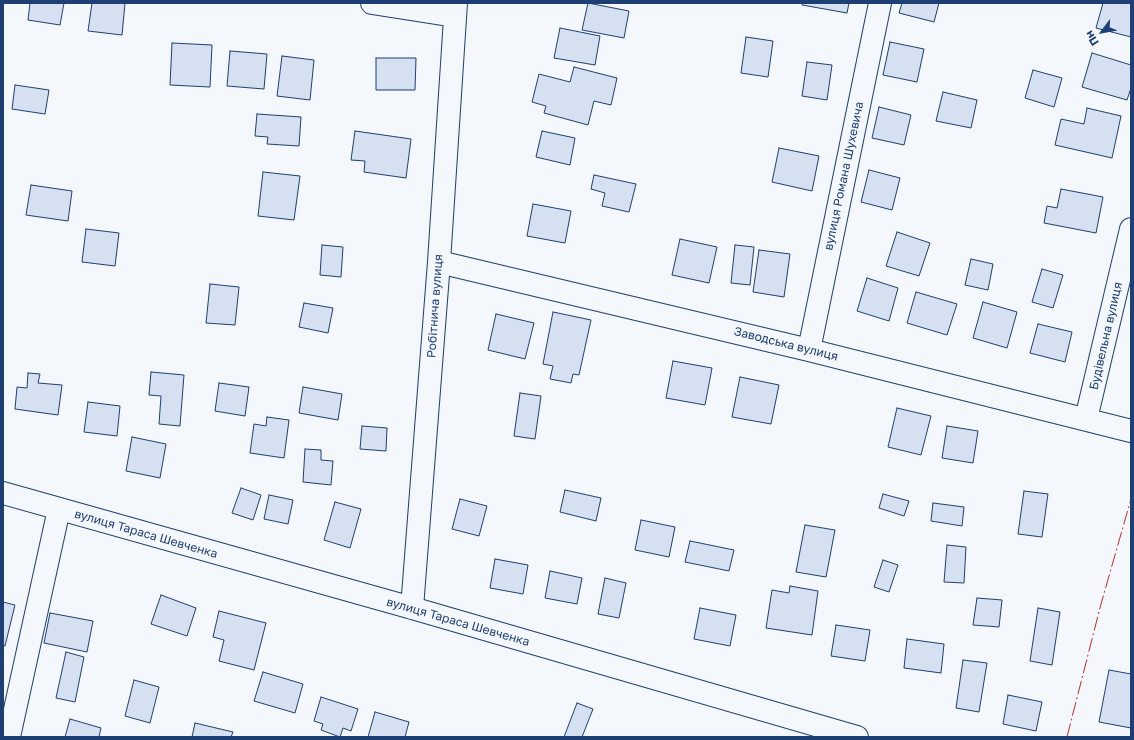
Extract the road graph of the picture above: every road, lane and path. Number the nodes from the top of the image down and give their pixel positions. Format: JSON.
{"nodes":[{"id":1,"x":372,"y":3,"type":"edge"},
{"id":2,"x":880,"y":3,"type":"edge"},
{"id":3,"x":455,"y":9,"type":"edge"},
{"id":4,"x":1131,"y":229,"type":"edge"},
{"id":5,"x":439,"y":262,"type":"junction"},
{"id":6,"x":809,"y":350,"type":"junction"},
{"id":7,"x":1086,"y":419,"type":"junction"},
{"id":8,"x":1131,"y":431,"type":"edge"},
{"id":9,"x":3,"y":493,"type":"edge"},
{"id":10,"x":59,"y":509,"type":"junction"},
{"id":11,"x":412,"y":608,"type":"junction"},
{"id":12,"x":9,"y":737,"type":"edge"},
{"id":13,"x":856,"y":737,"type":"edge"}],
"edges":[{"from":1,"to":3,"type":"street"},
{"from":2,"to":6,"type":"street","name":"вулиця Романа Шухевича"},
{"from":3,"to":5,"type":"street","name":"Робітнича вулиця"},
{"from":4,"to":7,"type":"street","name":"Будівельна вулиця"},
{"from":5,"to":6,"type":"street","name":"Заводська вулиця"},
{"from":5,"to":11,"type":"street","name":"Робітнича вулиця"},
{"from":6,"to":7,"type":"street","name":"Заводська вулиця"},
{"from":7,"to":8,"type":"street","name":"Заводська вулиця"},
{"from":9,"to":10,"type":"street","name":"вулиця Тараса Шевченка"},
{"from":10,"to":11,"type":"street","name":"вулиця Тараса Шевченка"},
{"from":10,"to":12,"type":"street","name":"вулиця Тараса Шевченка"},
{"from":11,"to":13,"type":"street","name":"вулиця Тараса Шевченка"}]}
